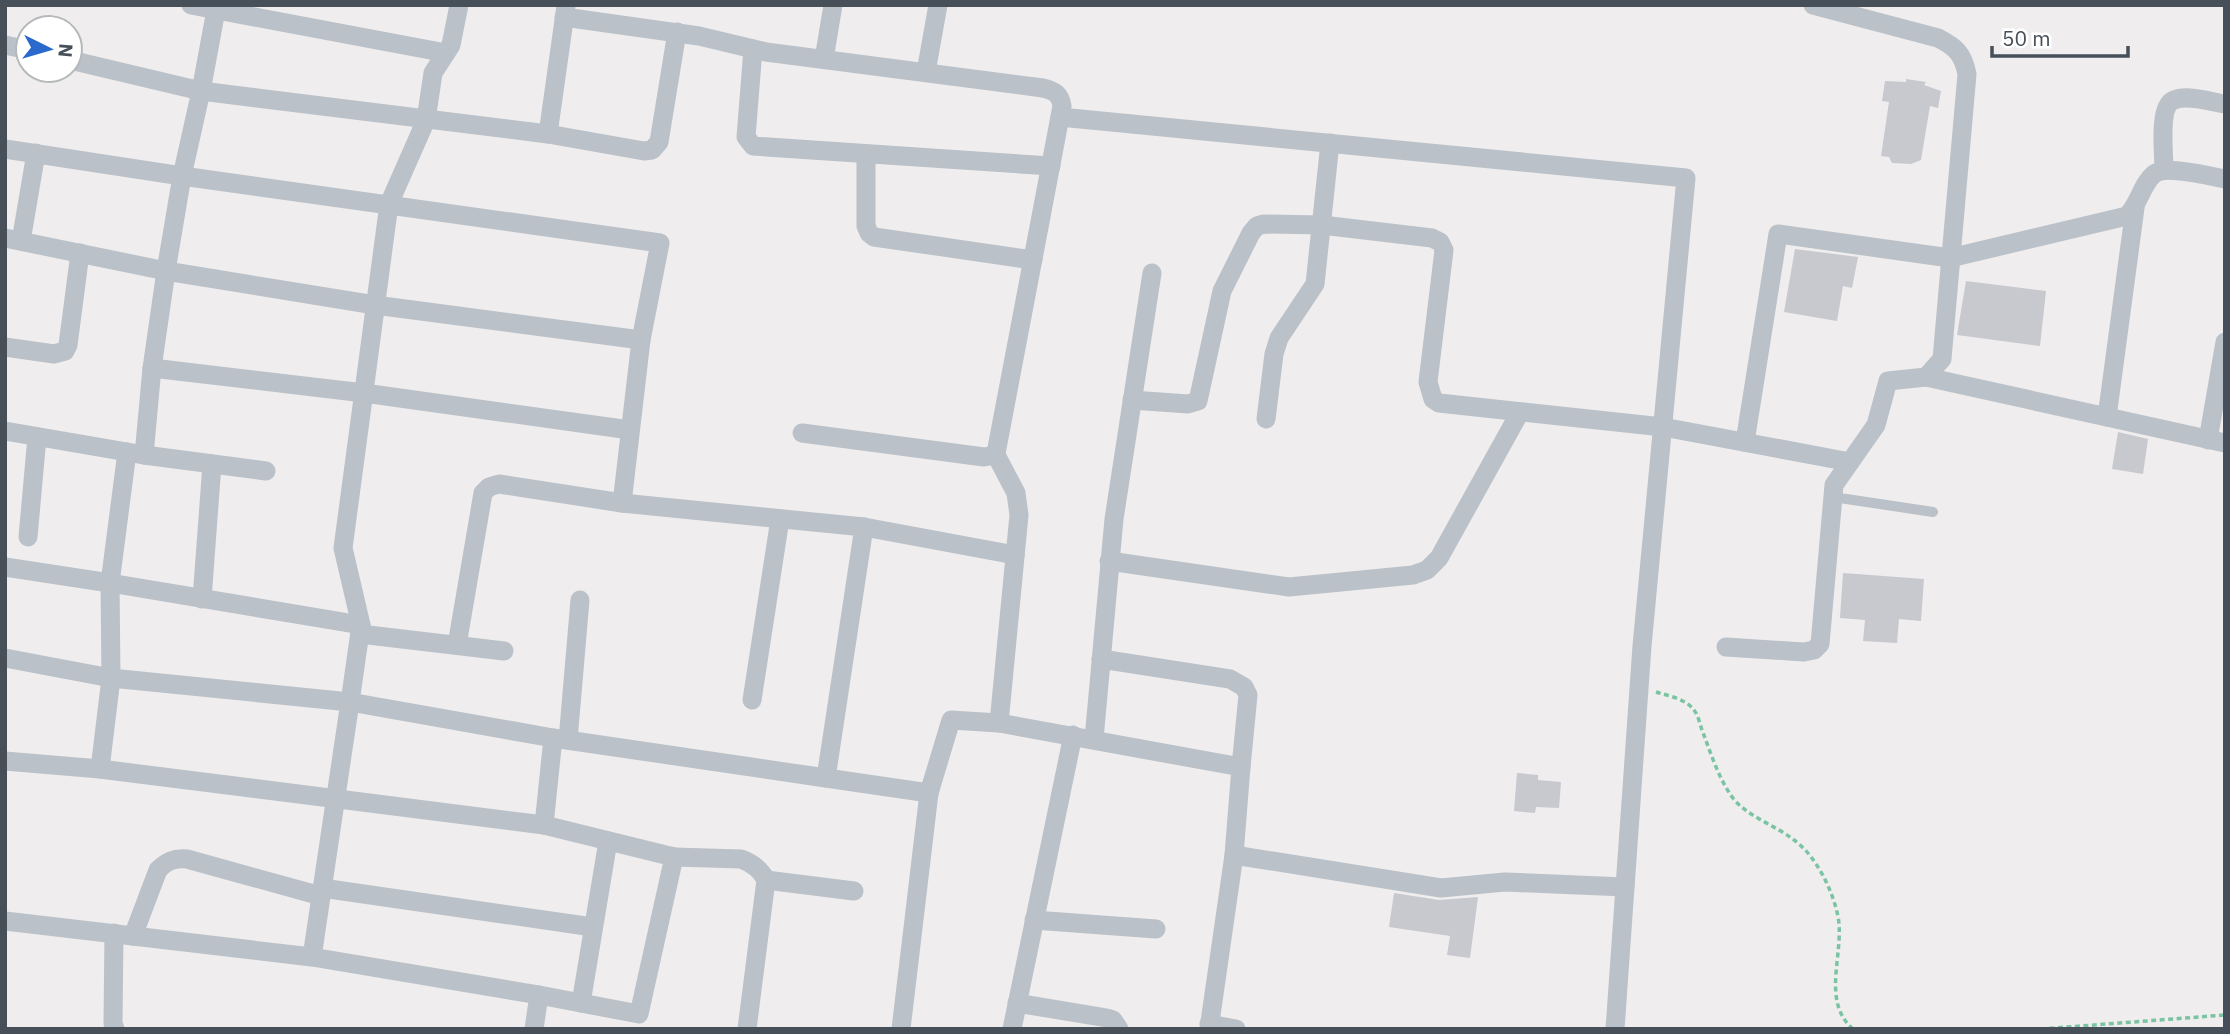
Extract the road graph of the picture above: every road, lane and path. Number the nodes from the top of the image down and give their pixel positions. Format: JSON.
{"nodes":[{"id":1,"x":191,"y":5,"type":"edge"},
{"id":2,"x":459,"y":5,"type":"edge"},
{"id":3,"x":833,"y":5,"type":"edge"},
{"id":4,"x":938,"y":5,"type":"edge"},
{"id":5,"x":1813,"y":5,"type":"edge"},
{"id":6,"x":222,"y":9,"type":"edge"},
{"id":7,"x":1848,"y":10,"type":"edge"},
{"id":8,"x":565,"y":11,"type":"edge"},
{"id":9,"x":677,"y":32,"type":"junction"},
{"id":10,"x":753,"y":49,"type":"junction"},
{"id":11,"x":446,"y":53,"type":"junction"},
{"id":12,"x":824,"y":59,"type":"junction"},
{"id":13,"x":84,"y":63,"type":"edge"},
{"id":14,"x":926,"y":72,"type":"junction"},
{"id":15,"x":201,"y":91,"type":"junction"},
{"id":16,"x":2225,"y":104,"type":"edge"},
{"id":17,"x":1060,"y":117,"type":"junction"},
{"id":18,"x":426,"y":120,"type":"junction"},
{"id":19,"x":548,"y":134,"type":"junction"},
{"id":20,"x":1330,"y":143,"type":"junction"},
{"id":21,"x":5,"y":149,"type":"edge"},
{"id":22,"x":36,"y":153,"type":"junction"},
{"id":23,"x":866,"y":154,"type":"junction"},
{"id":24,"x":1051,"y":166,"type":"junction"},
{"id":25,"x":2164,"y":169,"type":"junction"},
{"id":26,"x":182,"y":176,"type":"junction"},
{"id":27,"x":2225,"y":179,"type":"edge"},
{"id":28,"x":389,"y":204,"type":"junction"},
{"id":29,"x":2135,"y":208,"type":"junction"},
{"id":30,"x":1322,"y":225,"type":"junction"},
{"id":31,"x":13,"y":240,"type":"edge"},
{"id":32,"x":80,"y":253,"type":"junction"},
{"id":33,"x":1950,"y":258,"type":"junction"},
{"id":34,"x":1033,"y":260,"type":"junction"},
{"id":35,"x":166,"y":271,"type":"junction"},
{"id":36,"x":1152,"y":273,"type":"dead end"},
{"id":37,"x":375,"y":305,"type":"junction"},
{"id":38,"x":640,"y":340,"type":"junction"},
{"id":39,"x":2225,"y":342,"type":"edge"},
{"id":40,"x":5,"y":347,"type":"edge"},
{"id":41,"x":152,"y":368,"type":"junction"},
{"id":42,"x":1926,"y":377,"type":"junction"},
{"id":43,"x":364,"y":393,"type":"junction"},
{"id":44,"x":1132,"y":400,"type":"junction"},
{"id":45,"x":1520,"y":412,"type":"junction"},
{"id":46,"x":2107,"y":417,"type":"junction"},
{"id":47,"x":1266,"y":419,"type":"dead end"},
{"id":48,"x":1663,"y":427,"type":"junction"},
{"id":49,"x":630,"y":430,"type":"junction"},
{"id":50,"x":5,"y":431,"type":"edge"},
{"id":51,"x":802,"y":433,"type":"dead end"},
{"id":52,"x":37,"y":437,"type":"junction"},
{"id":53,"x":1745,"y":442,"type":"junction"},
{"id":54,"x":2216,"y":442,"type":"edge"},
{"id":55,"x":135,"y":453,"type":"junction"},
{"id":56,"x":996,"y":454,"type":"junction"},
{"id":57,"x":1850,"y":461,"type":"junction"},
{"id":58,"x":212,"y":464,"type":"junction"},
{"id":59,"x":266,"y":471,"type":"dead end"},
{"id":60,"x":1833,"y":497,"type":"junction"},
{"id":61,"x":622,"y":503,"type":"junction"},
{"id":62,"x":1933,"y":512,"type":"dead end"},
{"id":63,"x":780,"y":519,"type":"junction"},
{"id":64,"x":864,"y":527,"type":"junction"},
{"id":65,"x":28,"y":537,"type":"dead end"},
{"id":66,"x":1015,"y":555,"type":"junction"},
{"id":67,"x":1110,"y":561,"type":"junction"},
{"id":68,"x":5,"y":567,"type":"edge"},
{"id":69,"x":110,"y":583,"type":"junction"},
{"id":70,"x":202,"y":599,"type":"junction"},
{"id":71,"x":580,"y":600,"type":"dead end"},
{"id":72,"x":360,"y":630,"type":"junction"},
{"id":73,"x":457,"y":645,"type":"junction"},
{"id":74,"x":1726,"y":647,"type":"dead end"},
{"id":75,"x":504,"y":651,"type":"dead end"},
{"id":76,"x":5,"y":658,"type":"edge"},
{"id":77,"x":1101,"y":659,"type":"junction"},
{"id":78,"x":111,"y":678,"type":"junction"},
{"id":79,"x":1639,"y":687,"type":"junction"},
{"id":80,"x":752,"y":700,"type":"dead end"},
{"id":81,"x":349,"y":702,"type":"junction"},
{"id":82,"x":999,"y":723,"type":"junction"},
{"id":83,"x":1073,"y":735,"type":"junction"},
{"id":84,"x":560,"y":739,"type":"junction"},
{"id":85,"x":1094,"y":739,"type":"junction"},
{"id":86,"x":5,"y":761,"type":"edge"},
{"id":87,"x":1241,"y":767,"type":"junction"},
{"id":88,"x":100,"y":769,"type":"junction"},
{"id":89,"x":826,"y":778,"type":"junction"},
{"id":90,"x":929,"y":793,"type":"junction"},
{"id":91,"x":335,"y":800,"type":"junction"},
{"id":92,"x":544,"y":825,"type":"junction"},
{"id":93,"x":608,"y":841,"type":"junction"},
{"id":94,"x":1234,"y":855,"type":"junction"},
{"id":95,"x":674,"y":857,"type":"junction"},
{"id":96,"x":766,"y":880,"type":"junction"},
{"id":97,"x":1625,"y":887,"type":"junction"},
{"id":98,"x":855,"y":891,"type":"dead end"},
{"id":99,"x":322,"y":892,"type":"junction"},
{"id":100,"x":1034,"y":920,"type":"junction"},
{"id":101,"x":5,"y":921,"type":"edge"},
{"id":102,"x":593,"y":927,"type":"junction"},
{"id":103,"x":1156,"y":929,"type":"dead end"},
{"id":104,"x":123,"y":934,"type":"junction"},
{"id":105,"x":312,"y":957,"type":"junction"},
{"id":106,"x":540,"y":995,"type":"junction"},
{"id":107,"x":581,"y":1003,"type":"junction"},
{"id":108,"x":1017,"y":1003,"type":"junction"},
{"id":109,"x":2225,"y":1015,"type":"edge"},
{"id":110,"x":637,"y":1021,"type":"edge"},
{"id":111,"x":1209,"y":1027,"type":"edge"},
{"id":112,"x":115,"y":1029,"type":"edge"},
{"id":113,"x":534,"y":1029,"type":"edge"},
{"id":114,"x":747,"y":1029,"type":"edge"},
{"id":115,"x":901,"y":1029,"type":"edge"},
{"id":116,"x":1012,"y":1029,"type":"edge"},
{"id":117,"x":1119,"y":1029,"type":"edge"},
{"id":118,"x":1236,"y":1029,"type":"edge"},
{"id":119,"x":1615,"y":1029,"type":"edge"},
{"id":120,"x":1853,"y":1029,"type":"edge"},
{"id":121,"x":2041,"y":1029,"type":"edge"}],
"edges":[{"from":1,"to":6,"type":"street"},
{"from":2,"to":11,"type":"street"},
{"from":3,"to":12,"type":"street"},
{"from":4,"to":14,"type":"street"},
{"from":5,"to":7,"type":"street"},
{"from":6,"to":11,"type":"street"},
{"from":6,"to":15,"type":"street"},
{"from":7,"to":33,"type":"street"},
{"from":8,"to":9,"type":"street"},
{"from":8,"to":19,"type":"street"},
{"from":9,"to":10,"type":"street"},
{"from":9,"to":19,"type":"street"},
{"from":10,"to":12,"type":"street"},
{"from":10,"to":23,"type":"street"},
{"from":11,"to":18,"type":"street"},
{"from":12,"to":14,"type":"street"},
{"from":13,"to":15,"type":"street"},
{"from":14,"to":17,"type":"street"},
{"from":15,"to":18,"type":"street"},
{"from":15,"to":26,"type":"street"},
{"from":16,"to":25,"type":"street"},
{"from":17,"to":20,"type":"street"},
{"from":17,"to":24,"type":"street"},
{"from":18,"to":19,"type":"street"},
{"from":18,"to":28,"type":"street"},
{"from":20,"to":30,"type":"street"},
{"from":20,"to":48,"type":"street"},
{"from":21,"to":22,"type":"street"},
{"from":22,"to":26,"type":"street"},
{"from":22,"to":31,"type":"street"},
{"from":23,"to":24,"type":"street"},
{"from":23,"to":34,"type":"street"},
{"from":24,"to":34,"type":"street"},
{"from":25,"to":27,"type":"street"},
{"from":25,"to":29,"type":"street"},
{"from":26,"to":28,"type":"street"},
{"from":26,"to":35,"type":"street"},
{"from":28,"to":37,"type":"street"},
{"from":28,"to":38,"type":"street"},
{"from":29,"to":33,"type":"street"},
{"from":29,"to":46,"type":"street"},
{"from":30,"to":44,"type":"street"},
{"from":30,"to":45,"type":"street"},
{"from":30,"to":47,"type":"street"},
{"from":31,"to":32,"type":"street"},
{"from":32,"to":35,"type":"street"},
{"from":32,"to":40,"type":"street"},
{"from":33,"to":42,"type":"street"},
{"from":33,"to":53,"type":"street"},
{"from":34,"to":56,"type":"street"},
{"from":35,"to":37,"type":"street"},
{"from":35,"to":41,"type":"street"},
{"from":36,"to":44,"type":"street"},
{"from":37,"to":38,"type":"street"},
{"from":37,"to":43,"type":"street"},
{"from":38,"to":49,"type":"street"},
{"from":39,"to":54,"type":"street"},
{"from":41,"to":43,"type":"street"},
{"from":41,"to":55,"type":"street"},
{"from":42,"to":46,"type":"street"},
{"from":42,"to":57,"type":"street"},
{"from":43,"to":49,"type":"street"},
{"from":43,"to":72,"type":"street"},
{"from":44,"to":67,"type":"street"},
{"from":45,"to":48,"type":"street"},
{"from":45,"to":67,"type":"street"},
{"from":46,"to":54,"type":"street"},
{"from":48,"to":53,"type":"street"},
{"from":48,"to":79,"type":"street"},
{"from":49,"to":61,"type":"street"},
{"from":50,"to":52,"type":"street"},
{"from":51,"to":56,"type":"street"},
{"from":52,"to":55,"type":"street"},
{"from":52,"to":65,"type":"street"},
{"from":53,"to":57,"type":"street"},
{"from":55,"to":58,"type":"street"},
{"from":55,"to":69,"type":"street"},
{"from":56,"to":66,"type":"street"},
{"from":57,"to":60,"type":"street"},
{"from":58,"to":59,"type":"street"},
{"from":58,"to":70,"type":"street"},
{"from":60,"to":62,"type":"lane"},
{"from":60,"to":74,"type":"street"},
{"from":61,"to":63,"type":"street"},
{"from":61,"to":73,"type":"street"},
{"from":63,"to":64,"type":"street"},
{"from":63,"to":80,"type":"street"},
{"from":64,"to":66,"type":"street"},
{"from":64,"to":89,"type":"street"},
{"from":66,"to":82,"type":"street"},
{"from":67,"to":77,"type":"street"},
{"from":68,"to":69,"type":"street"},
{"from":69,"to":70,"type":"street"},
{"from":69,"to":78,"type":"street"},
{"from":70,"to":72,"type":"street"},
{"from":71,"to":84,"type":"street"},
{"from":72,"to":73,"type":"street"},
{"from":72,"to":81,"type":"street"},
{"from":73,"to":75,"type":"street"},
{"from":76,"to":78,"type":"street"},
{"from":77,"to":85,"type":"street"},
{"from":77,"to":87,"type":"street"},
{"from":78,"to":81,"type":"street"},
{"from":78,"to":88,"type":"street"},
{"from":79,"to":97,"type":"street"},
{"from":79,"to":120,"type":"path"},
{"from":81,"to":84,"type":"street"},
{"from":81,"to":91,"type":"street"},
{"from":82,"to":83,"type":"street"},
{"from":82,"to":90,"type":"street"},
{"from":83,"to":85,"type":"street"},
{"from":83,"to":100,"type":"street"},
{"from":84,"to":89,"type":"street"},
{"from":84,"to":92,"type":"street"},
{"from":85,"to":87,"type":"street"},
{"from":86,"to":88,"type":"street"},
{"from":87,"to":94,"type":"street"},
{"from":88,"to":91,"type":"street"},
{"from":89,"to":90,"type":"street"},
{"from":90,"to":115,"type":"street"},
{"from":91,"to":92,"type":"street"},
{"from":91,"to":99,"type":"street"},
{"from":92,"to":93,"type":"street"},
{"from":93,"to":95,"type":"street"},
{"from":93,"to":102,"type":"street"},
{"from":94,"to":97,"type":"street"},
{"from":94,"to":111,"type":"street"},
{"from":95,"to":96,"type":"street"},
{"from":95,"to":110,"type":"street"},
{"from":96,"to":98,"type":"street"},
{"from":96,"to":114,"type":"street"},
{"from":97,"to":119,"type":"street"},
{"from":99,"to":102,"type":"street"},
{"from":99,"to":104,"type":"street"},
{"from":99,"to":105,"type":"street"},
{"from":100,"to":103,"type":"street"},
{"from":100,"to":108,"type":"street"},
{"from":101,"to":104,"type":"street"},
{"from":102,"to":107,"type":"street"},
{"from":104,"to":105,"type":"street"},
{"from":104,"to":112,"type":"street"},
{"from":105,"to":106,"type":"street"},
{"from":106,"to":107,"type":"street"},
{"from":106,"to":113,"type":"street"},
{"from":107,"to":110,"type":"street"},
{"from":108,"to":116,"type":"street"},
{"from":108,"to":117,"type":"street"},
{"from":109,"to":121,"type":"path"},
{"from":111,"to":118,"type":"street"}]}
